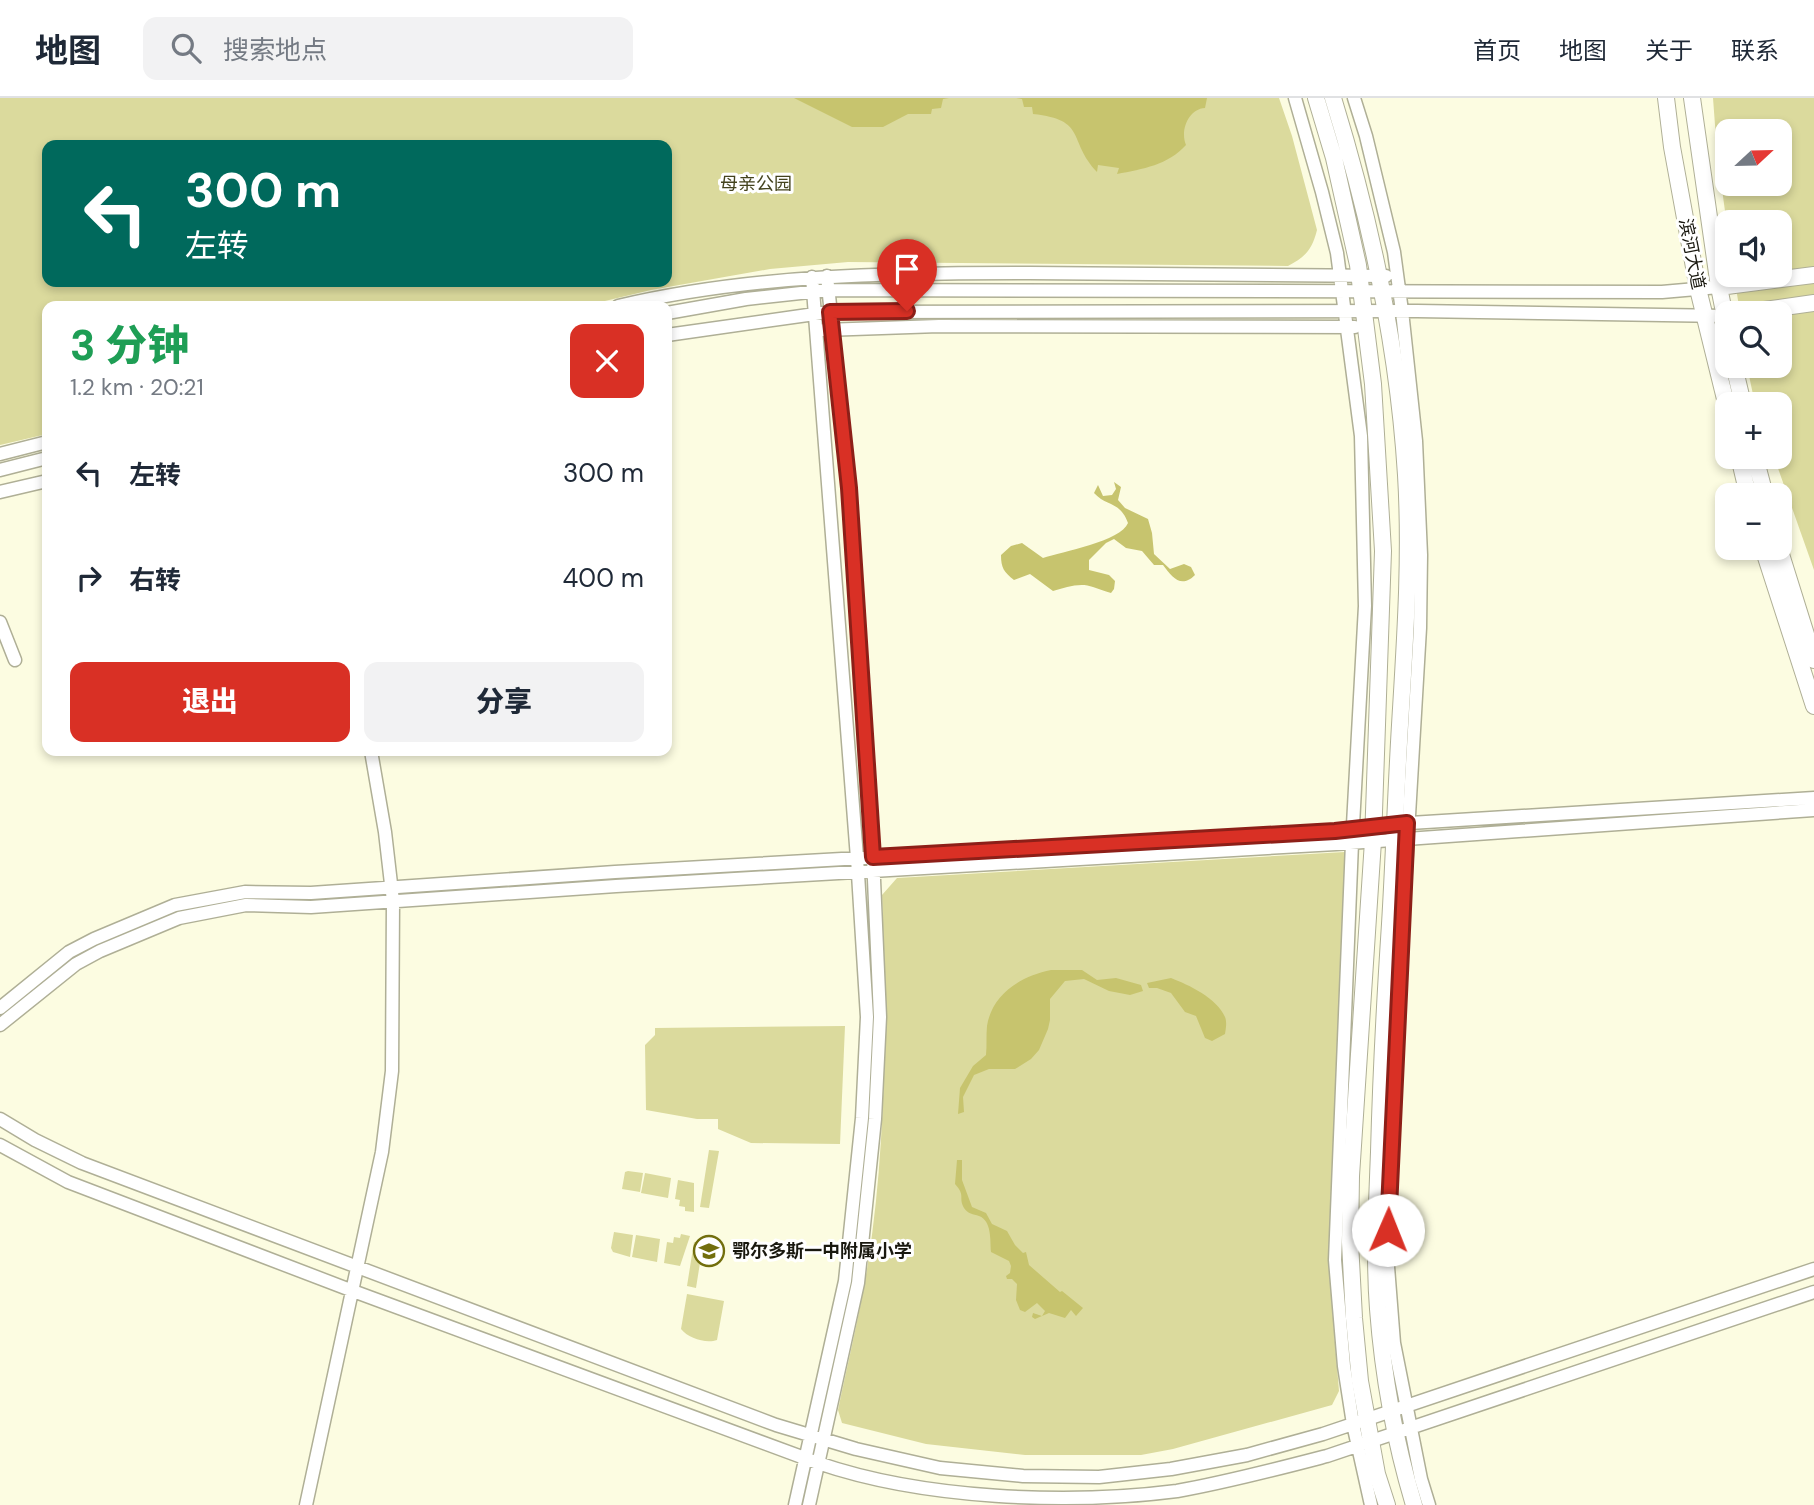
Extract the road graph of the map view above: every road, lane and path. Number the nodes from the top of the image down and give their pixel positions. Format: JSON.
{"nodes":[{"id":1,"x":1295,"y":98,"type":"edge"},
{"id":2,"x":1316,"y":98,"type":"edge"},
{"id":3,"x":1333,"y":98,"type":"edge"},
{"id":4,"x":1354,"y":98,"type":"edge"},
{"id":5,"x":1666,"y":98,"type":"edge"},
{"id":6,"x":1692,"y":98,"type":"edge"},
{"id":7,"x":1715,"y":259,"type":"edge"},
{"id":8,"x":1340,"y":275,"type":"junction"},
{"id":9,"x":1814,"y":275,"type":"edge"},
{"id":10,"x":827,"y":276,"type":"junction"},
{"id":11,"x":812,"y":277,"type":"junction"},
{"id":12,"x":1792,"y":278,"type":"edge"},
{"id":13,"x":1361,"y":283,"type":"junction"},
{"id":14,"x":1387,"y":287,"type":"junction"},
{"id":15,"x":1719,"y":287,"type":"joint"},
{"id":16,"x":1698,"y":289,"type":"junction"},
{"id":17,"x":828,"y":290,"type":"junction"},
{"id":18,"x":813,"y":291,"type":"junction"},
{"id":19,"x":1343,"y":291,"type":"junction"},
{"id":20,"x":645,"y":301,"type":"edge"},
{"id":21,"x":1722,"y":301,"type":"edge"},
{"id":22,"x":1814,"y":303,"type":"edge"},
{"id":23,"x":1792,"y":306,"type":"edge"},
{"id":24,"x":1346,"y":311,"type":"junction"},
{"id":25,"x":1394,"y":311,"type":"junction"},
{"id":26,"x":672,"y":312,"type":"edge"},
{"id":27,"x":830,"y":312,"type":"junction"},
{"id":28,"x":815,"y":314,"type":"junction"},
{"id":29,"x":1704,"y":316,"type":"junction"},
{"id":30,"x":1715,"y":317,"type":"edge"},
{"id":31,"x":1365,"y":319,"type":"junction"},
{"id":32,"x":1347,"y":327,"type":"junction"},
{"id":33,"x":831,"y":329,"type":"junction"},
{"id":34,"x":817,"y":331,"type":"junction"},
{"id":35,"x":672,"y":334,"type":"edge"},
{"id":36,"x":1723,"y":392,"type":"edge"},
{"id":37,"x":42,"y":443,"type":"edge"},
{"id":38,"x":0,"y":454,"type":"edge"},
{"id":39,"x":42,"y":459,"type":"edge"},
{"id":40,"x":0,"y":470,"type":"edge"},
{"id":41,"x":42,"y":482,"type":"edge"},
{"id":42,"x":0,"y":492,"type":"edge"},
{"id":43,"x":1767,"y":560,"type":"edge"},
{"id":44,"x":1783,"y":560,"type":"edge"},
{"id":45,"x":0,"y":622,"type":"edge"},
{"id":46,"x":15,"y":660,"type":"dead end"},
{"id":47,"x":1814,"y":660,"type":"edge"},
{"id":48,"x":1814,"y":706,"type":"edge"},
{"id":49,"x":372,"y":756,"type":"edge"},
{"id":50,"x":1814,"y":798,"type":"edge"},
{"id":51,"x":1814,"y":810,"type":"edge"},
{"id":52,"x":1353,"y":829,"type":"junction"},
{"id":53,"x":1401,"y":831,"type":"junction"},
{"id":54,"x":1372,"y":834,"type":"junction"},
{"id":55,"x":1352,"y":843,"type":"junction"},
{"id":56,"x":873,"y":857,"type":"junction"},
{"id":57,"x":857,"y":858,"type":"junction"},
{"id":58,"x":874,"y":871,"type":"junction"},
{"id":59,"x":858,"y":872,"type":"junction"},
{"id":60,"x":392,"y":888,"type":"junction"},
{"id":61,"x":393,"y":901,"type":"junction"},
{"id":62,"x":0,"y":1008,"type":"edge"},
{"id":63,"x":0,"y":1025,"type":"edge"},
{"id":64,"x":0,"y":1119,"type":"edge"},
{"id":65,"x":0,"y":1145,"type":"edge"},
{"id":66,"x":358,"y":1267,"type":"junction"},
{"id":67,"x":1814,"y":1269,"type":"edge"},
{"id":68,"x":352,"y":1291,"type":"junction"},
{"id":69,"x":1814,"y":1292,"type":"edge"},
{"id":70,"x":1399,"y":1409,"type":"junction"},
{"id":71,"x":1360,"y":1422,"type":"junction"},
{"id":72,"x":1403,"y":1430,"type":"junction"},
{"id":73,"x":817,"y":1437,"type":"junction"},
{"id":74,"x":1363,"y":1443,"type":"junction"},
{"id":75,"x":812,"y":1461,"type":"junction"},
{"id":76,"x":306,"y":1505,"type":"edge"},
{"id":77,"x":795,"y":1505,"type":"edge"},
{"id":78,"x":809,"y":1505,"type":"edge"},
{"id":79,"x":1371,"y":1505,"type":"edge"},
{"id":80,"x":1387,"y":1505,"type":"edge"},
{"id":81,"x":1414,"y":1505,"type":"edge"},
{"id":82,"x":1429,"y":1505,"type":"edge"}],
"edges":[{"from":1,"to":8,"type":"street"},
{"from":2,"to":13,"type":"main road"},
{"from":3,"to":14,"type":"main road"},
{"from":4,"to":14,"type":"street"},
{"from":5,"to":16,"type":"main road","name":"滨河大道"},
{"from":6,"to":7,"type":"main road","name":"滨河大道"},
{"from":8,"to":10,"type":"street"},
{"from":8,"to":13,"type":"street"},
{"from":8,"to":19,"type":"street"},
{"from":9,"to":12,"type":"main road"},
{"from":10,"to":11,"type":"street"},
{"from":10,"to":17,"type":"street"},
{"from":11,"to":18,"type":"street"},
{"from":11,"to":20,"type":"street"},
{"from":13,"to":14,"type":"street"},
{"from":13,"to":19,"type":"street"},
{"from":13,"to":31,"type":"main road"},
{"from":14,"to":16,"type":"street"},
{"from":14,"to":25,"type":"main road"},
{"from":15,"to":16,"type":"street"},
{"from":15,"to":21,"type":"main road","name":"滨河大道"},
{"from":16,"to":29,"type":"main road","name":"滨河大道"},
{"from":17,"to":18,"type":"street"},
{"from":17,"to":19,"type":"street"},
{"from":17,"to":27,"type":"street"},
{"from":18,"to":26,"type":"street"},
{"from":18,"to":28,"type":"street"},
{"from":19,"to":24,"type":"street"},
{"from":22,"to":23,"type":"main road"},
{"from":24,"to":27,"type":"street"},
{"from":24,"to":31,"type":"street"},
{"from":24,"to":32,"type":"street"},
{"from":25,"to":29,"type":"street"},
{"from":25,"to":31,"type":"street"},
{"from":25,"to":53,"type":"main road"},
{"from":27,"to":28,"type":"street"},
{"from":27,"to":33,"type":"street"},
{"from":28,"to":34,"type":"street"},
{"from":28,"to":35,"type":"street"},
{"from":29,"to":30,"type":"street"},
{"from":29,"to":36,"type":"main road","name":"滨河大道"},
{"from":31,"to":32,"type":"street"},
{"from":31,"to":54,"type":"main road"},
{"from":32,"to":33,"type":"street"},
{"from":32,"to":52,"type":"street"},
{"from":33,"to":34,"type":"street"},
{"from":33,"to":56,"type":"street"},
{"from":34,"to":57,"type":"street"},
{"from":37,"to":38,"type":"street"},
{"from":39,"to":40,"type":"street"},
{"from":41,"to":42,"type":"street"},
{"from":43,"to":48,"type":"main road"},
{"from":44,"to":47,"type":"main road"},
{"from":45,"to":46,"type":"street"},
{"from":49,"to":60,"type":"street"},
{"from":50,"to":53,"type":"street"},
{"from":51,"to":53,"type":"street"},
{"from":52,"to":54,"type":"street"},
{"from":52,"to":55,"type":"street"},
{"from":52,"to":56,"type":"street"},
{"from":53,"to":54,"type":"street"},
{"from":53,"to":70,"type":"main road"},
{"from":54,"to":55,"type":"street"},
{"from":54,"to":71,"type":"main road"},
{"from":55,"to":58,"type":"street"},
{"from":55,"to":71,"type":"street"},
{"from":56,"to":57,"type":"street"},
{"from":56,"to":58,"type":"street"},
{"from":57,"to":59,"type":"street"},
{"from":57,"to":60,"type":"street"},
{"from":58,"to":59,"type":"street"},
{"from":58,"to":73,"type":"street"},
{"from":59,"to":61,"type":"street"},
{"from":59,"to":73,"type":"street"},
{"from":60,"to":61,"type":"street"},
{"from":60,"to":62,"type":"street"},
{"from":61,"to":63,"type":"street"},
{"from":61,"to":66,"type":"street"},
{"from":64,"to":66,"type":"street"},
{"from":65,"to":68,"type":"street"},
{"from":66,"to":68,"type":"street"},
{"from":66,"to":73,"type":"street"},
{"from":67,"to":70,"type":"street"},
{"from":68,"to":75,"type":"street"},
{"from":68,"to":76,"type":"street"},
{"from":69,"to":72,"type":"street"},
{"from":70,"to":71,"type":"street"},
{"from":70,"to":72,"type":"main road"},
{"from":71,"to":73,"type":"street"},
{"from":71,"to":74,"type":"main road"},
{"from":72,"to":74,"type":"street"},
{"from":72,"to":81,"type":"main road"},
{"from":72,"to":82,"type":"street"},
{"from":73,"to":75,"type":"street"},
{"from":74,"to":75,"type":"street"},
{"from":74,"to":79,"type":"street"},
{"from":74,"to":80,"type":"main road"},
{"from":75,"to":77,"type":"street"},
{"from":75,"to":78,"type":"street"}]}
